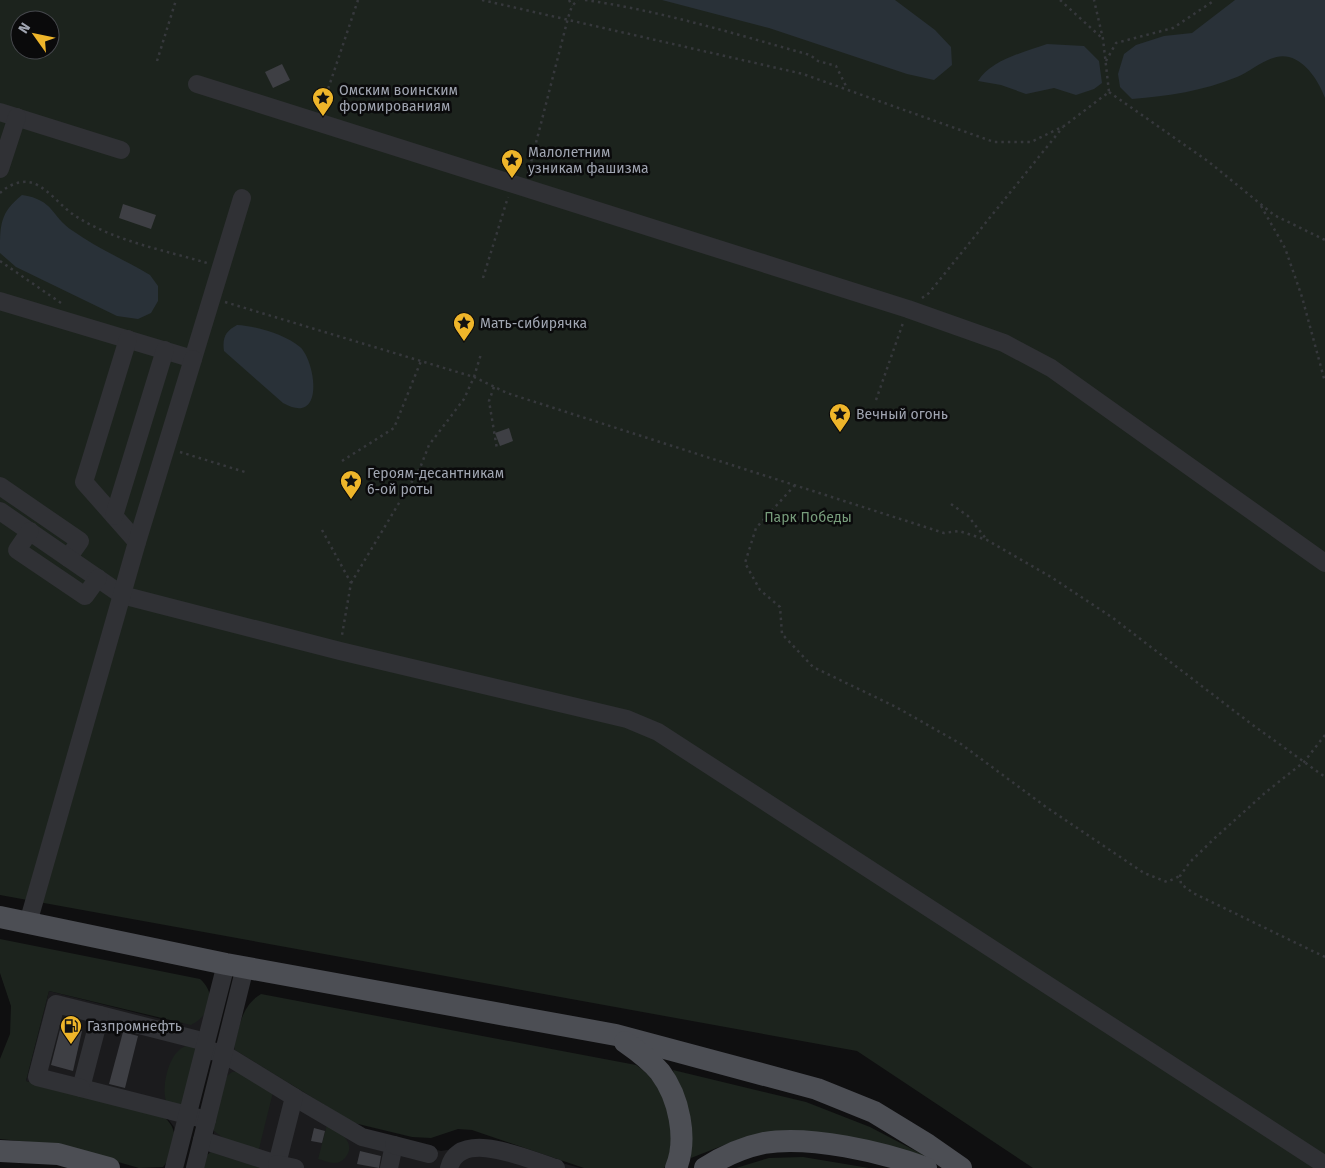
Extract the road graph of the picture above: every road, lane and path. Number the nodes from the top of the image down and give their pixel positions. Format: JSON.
{"nodes":[{"id":1,"x":176,"y":0,"type":"edge"},
{"id":2,"x":358,"y":0,"type":"edge"},
{"id":3,"x":482,"y":0,"type":"edge"},
{"id":4,"x":569,"y":0,"type":"edge"},
{"id":5,"x":578,"y":0,"type":"edge"},
{"id":6,"x":585,"y":0,"type":"edge"},
{"id":7,"x":1060,"y":0,"type":"edge"},
{"id":8,"x":1094,"y":0,"type":"edge"},
{"id":9,"x":1215,"y":0,"type":"edge"},
{"id":10,"x":572,"y":6,"type":"junction"},
{"id":11,"x":568,"y":18,"type":"junction"},
{"id":12,"x":1103,"y":39,"type":"junction"},
{"id":13,"x":157,"y":61,"type":"dead end"},
{"id":14,"x":1106,"y":62,"type":"junction"},
{"id":15,"x":197,"y":84,"type":"dead end"},
{"id":16,"x":847,"y":90,"type":"junction"},
{"id":17,"x":1109,"y":92,"type":"junction"},
{"id":18,"x":0,"y":112,"type":"edge"},
{"id":19,"x":18,"y":117,"type":"junction"},
{"id":20,"x":317,"y":121,"type":"junction"},
{"id":21,"x":1064,"y":126,"type":"junction"},
{"id":22,"x":121,"y":150,"type":"dead end"},
{"id":23,"x":0,"y":169,"type":"edge"},
{"id":24,"x":518,"y":186,"type":"junction"},
{"id":25,"x":0,"y":192,"type":"edge"},
{"id":26,"x":242,"y":198,"type":"dead end"},
{"id":27,"x":1260,"y":204,"type":"junction"},
{"id":28,"x":1325,"y":240,"type":"edge"},
{"id":29,"x":0,"y":261,"type":"edge"},
{"id":30,"x":221,"y":267,"type":"junction"},
{"id":31,"x":483,"y":278,"type":"dead end"},
{"id":32,"x":212,"y":298,"type":"junction"},
{"id":33,"x":0,"y":301,"type":"edge"},
{"id":34,"x":62,"y":303,"type":"dead end"},
{"id":35,"x":908,"y":309,"type":"junction"},
{"id":36,"x":128,"y":339,"type":"junction"},
{"id":37,"x":165,"y":350,"type":"junction"},
{"id":38,"x":481,"y":354,"type":"dead end"},
{"id":39,"x":193,"y":359,"type":"junction"},
{"id":40,"x":421,"y":361,"type":"junction"},
{"id":41,"x":474,"y":377,"type":"junction"},
{"id":42,"x":1325,"y":382,"type":"edge"},
{"id":43,"x":494,"y":387,"type":"junction"},
{"id":44,"x":876,"y":400,"type":"dead end"},
{"id":45,"x":165,"y":447,"type":"junction"},
{"id":46,"x":497,"y":449,"type":"dead end"},
{"id":47,"x":342,"y":461,"type":"dead end"},
{"id":48,"x":248,"y":473,"type":"dead end"},
{"id":49,"x":795,"y":485,"type":"junction"},
{"id":50,"x":0,"y":486,"type":"edge"},
{"id":51,"x":951,"y":504,"type":"dead end"},
{"id":52,"x":0,"y":511,"type":"edge"},
{"id":53,"x":114,"y":516,"type":"junction"},
{"id":54,"x":322,"y":530,"type":"dead end"},
{"id":55,"x":30,"y":531,"type":"junction"},
{"id":56,"x":987,"y":540,"type":"junction"},
{"id":57,"x":137,"y":542,"type":"junction"},
{"id":58,"x":68,"y":558,"type":"junction"},
{"id":59,"x":1325,"y":563,"type":"edge"},
{"id":60,"x":98,"y":578,"type":"junction"},
{"id":61,"x":351,"y":582,"type":"junction"},
{"id":62,"x":122,"y":595,"type":"junction"},
{"id":63,"x":340,"y":650,"type":"junction"},
{"id":64,"x":1325,"y":735,"type":"edge"},
{"id":65,"x":1304,"y":762,"type":"junction"},
{"id":66,"x":1325,"y":777,"type":"edge"},
{"id":67,"x":1180,"y":876,"type":"junction"},
{"id":68,"x":0,"y":917,"type":"edge"},
{"id":69,"x":28,"y":923,"type":"junction"},
{"id":70,"x":1325,"y":957,"type":"edge"},
{"id":71,"x":235,"y":966,"type":"junction"},
{"id":72,"x":100,"y":1015,"type":"junction"},
{"id":73,"x":616,"y":1035,"type":"junction"},
{"id":74,"x":205,"y":1046,"type":"junction"},
{"id":75,"x":224,"y":1054,"type":"junction"},
{"id":76,"x":82,"y":1088,"type":"junction"},
{"id":77,"x":294,"y":1097,"type":"junction"},
{"id":78,"x":188,"y":1115,"type":"junction"},
{"id":79,"x":207,"y":1120,"type":"junction"},
{"id":80,"x":202,"y":1140,"type":"junction"},
{"id":81,"x":394,"y":1145,"type":"junction"},
{"id":82,"x":0,"y":1151,"type":"edge"},
{"id":83,"x":429,"y":1154,"type":"dead end"},
{"id":84,"x":0,"y":1162,"type":"edge"},
{"id":85,"x":277,"y":1164,"type":"junction"},
{"id":86,"x":1325,"y":1165,"type":"edge"},
{"id":87,"x":17,"y":1168,"type":"edge"},
{"id":88,"x":109,"y":1168,"type":"edge"},
{"id":89,"x":174,"y":1168,"type":"edge"},
{"id":90,"x":195,"y":1168,"type":"edge"},
{"id":91,"x":295,"y":1168,"type":"edge"},
{"id":92,"x":389,"y":1168,"type":"edge"},
{"id":93,"x":449,"y":1168,"type":"edge"},
{"id":94,"x":556,"y":1168,"type":"edge"},
{"id":95,"x":676,"y":1168,"type":"edge"},
{"id":96,"x":705,"y":1168,"type":"edge"},
{"id":97,"x":926,"y":1168,"type":"edge"},
{"id":98,"x":961,"y":1168,"type":"edge"}],
"edges":[{"from":1,"to":13,"type":"path"},
{"from":2,"to":20,"type":"path"},
{"from":3,"to":11,"type":"path"},
{"from":4,"to":10,"type":"path"},
{"from":5,"to":10,"type":"path"},
{"from":6,"to":16,"type":"path"},
{"from":7,"to":12,"type":"path"},
{"from":8,"to":12,"type":"path"},
{"from":9,"to":14,"type":"path"},
{"from":10,"to":11,"type":"path"},
{"from":11,"to":16,"type":"path"},
{"from":11,"to":24,"type":"path"},
{"from":12,"to":14,"type":"path"},
{"from":14,"to":17,"type":"path"},
{"from":15,"to":20,"type":"street"},
{"from":16,"to":21,"type":"path"},
{"from":17,"to":21,"type":"path"},
{"from":17,"to":27,"type":"path"},
{"from":18,"to":19,"type":"street"},
{"from":19,"to":22,"type":"street"},
{"from":19,"to":23,"type":"street"},
{"from":20,"to":24,"type":"street"},
{"from":21,"to":35,"type":"path"},
{"from":24,"to":31,"type":"path"},
{"from":24,"to":35,"type":"street"},
{"from":25,"to":30,"type":"path"},
{"from":26,"to":30,"type":"street"},
{"from":27,"to":28,"type":"path"},
{"from":27,"to":42,"type":"path"},
{"from":29,"to":34,"type":"path"},
{"from":30,"to":32,"type":"street"},
{"from":32,"to":39,"type":"street"},
{"from":32,"to":40,"type":"path"},
{"from":33,"to":36,"type":"street"},
{"from":35,"to":44,"type":"path"},
{"from":35,"to":59,"type":"street"},
{"from":36,"to":37,"type":"street"},
{"from":36,"to":53,"type":"street"},
{"from":37,"to":39,"type":"street"},
{"from":37,"to":53,"type":"street"},
{"from":38,"to":41,"type":"path"},
{"from":39,"to":45,"type":"street"},
{"from":40,"to":41,"type":"path"},
{"from":40,"to":47,"type":"path"},
{"from":41,"to":43,"type":"path"},
{"from":41,"to":61,"type":"path"},
{"from":43,"to":46,"type":"path"},
{"from":43,"to":49,"type":"path"},
{"from":45,"to":48,"type":"path"},
{"from":45,"to":57,"type":"street"},
{"from":49,"to":56,"type":"path"},
{"from":49,"to":67,"type":"path"},
{"from":50,"to":58,"type":"street"},
{"from":51,"to":56,"type":"path"},
{"from":52,"to":55,"type":"street"},
{"from":53,"to":57,"type":"street"},
{"from":54,"to":61,"type":"path"},
{"from":55,"to":58,"type":"street"},
{"from":55,"to":60,"type":"street"},
{"from":56,"to":65,"type":"path"},
{"from":57,"to":62,"type":"street"},
{"from":58,"to":60,"type":"street"},
{"from":60,"to":62,"type":"street"},
{"from":61,"to":63,"type":"path"},
{"from":62,"to":63,"type":"street"},
{"from":62,"to":69,"type":"street"},
{"from":63,"to":86,"type":"street"},
{"from":64,"to":65,"type":"path"},
{"from":65,"to":66,"type":"path"},
{"from":65,"to":67,"type":"path"},
{"from":67,"to":70,"type":"path"},
{"from":68,"to":69,"type":"main road"},
{"from":69,"to":71,"type":"main road"},
{"from":71,"to":73,"type":"main road"},
{"from":71,"to":74,"type":"street"},
{"from":71,"to":75,"type":"street"},
{"from":72,"to":74,"type":"street"},
{"from":72,"to":76,"type":"street"},
{"from":72,"to":76,"type":"street"},
{"from":73,"to":95,"type":"main road"},
{"from":73,"to":98,"type":"main road"},
{"from":74,"to":75,"type":"street"},
{"from":74,"to":78,"type":"street"},
{"from":75,"to":77,"type":"street"},
{"from":75,"to":79,"type":"street"},
{"from":76,"to":78,"type":"street"},
{"from":77,"to":81,"type":"street"},
{"from":77,"to":85,"type":"street"},
{"from":78,"to":79,"type":"street"},
{"from":78,"to":89,"type":"street"},
{"from":79,"to":80,"type":"street"},
{"from":80,"to":85,"type":"street"},
{"from":80,"to":90,"type":"street"},
{"from":81,"to":83,"type":"street"},
{"from":81,"to":92,"type":"street"},
{"from":82,"to":88,"type":"main road"},
{"from":84,"to":87,"type":"main road"},
{"from":85,"to":91,"type":"street"},
{"from":93,"to":94,"type":"street"},
{"from":96,"to":97,"type":"main road"}]}
